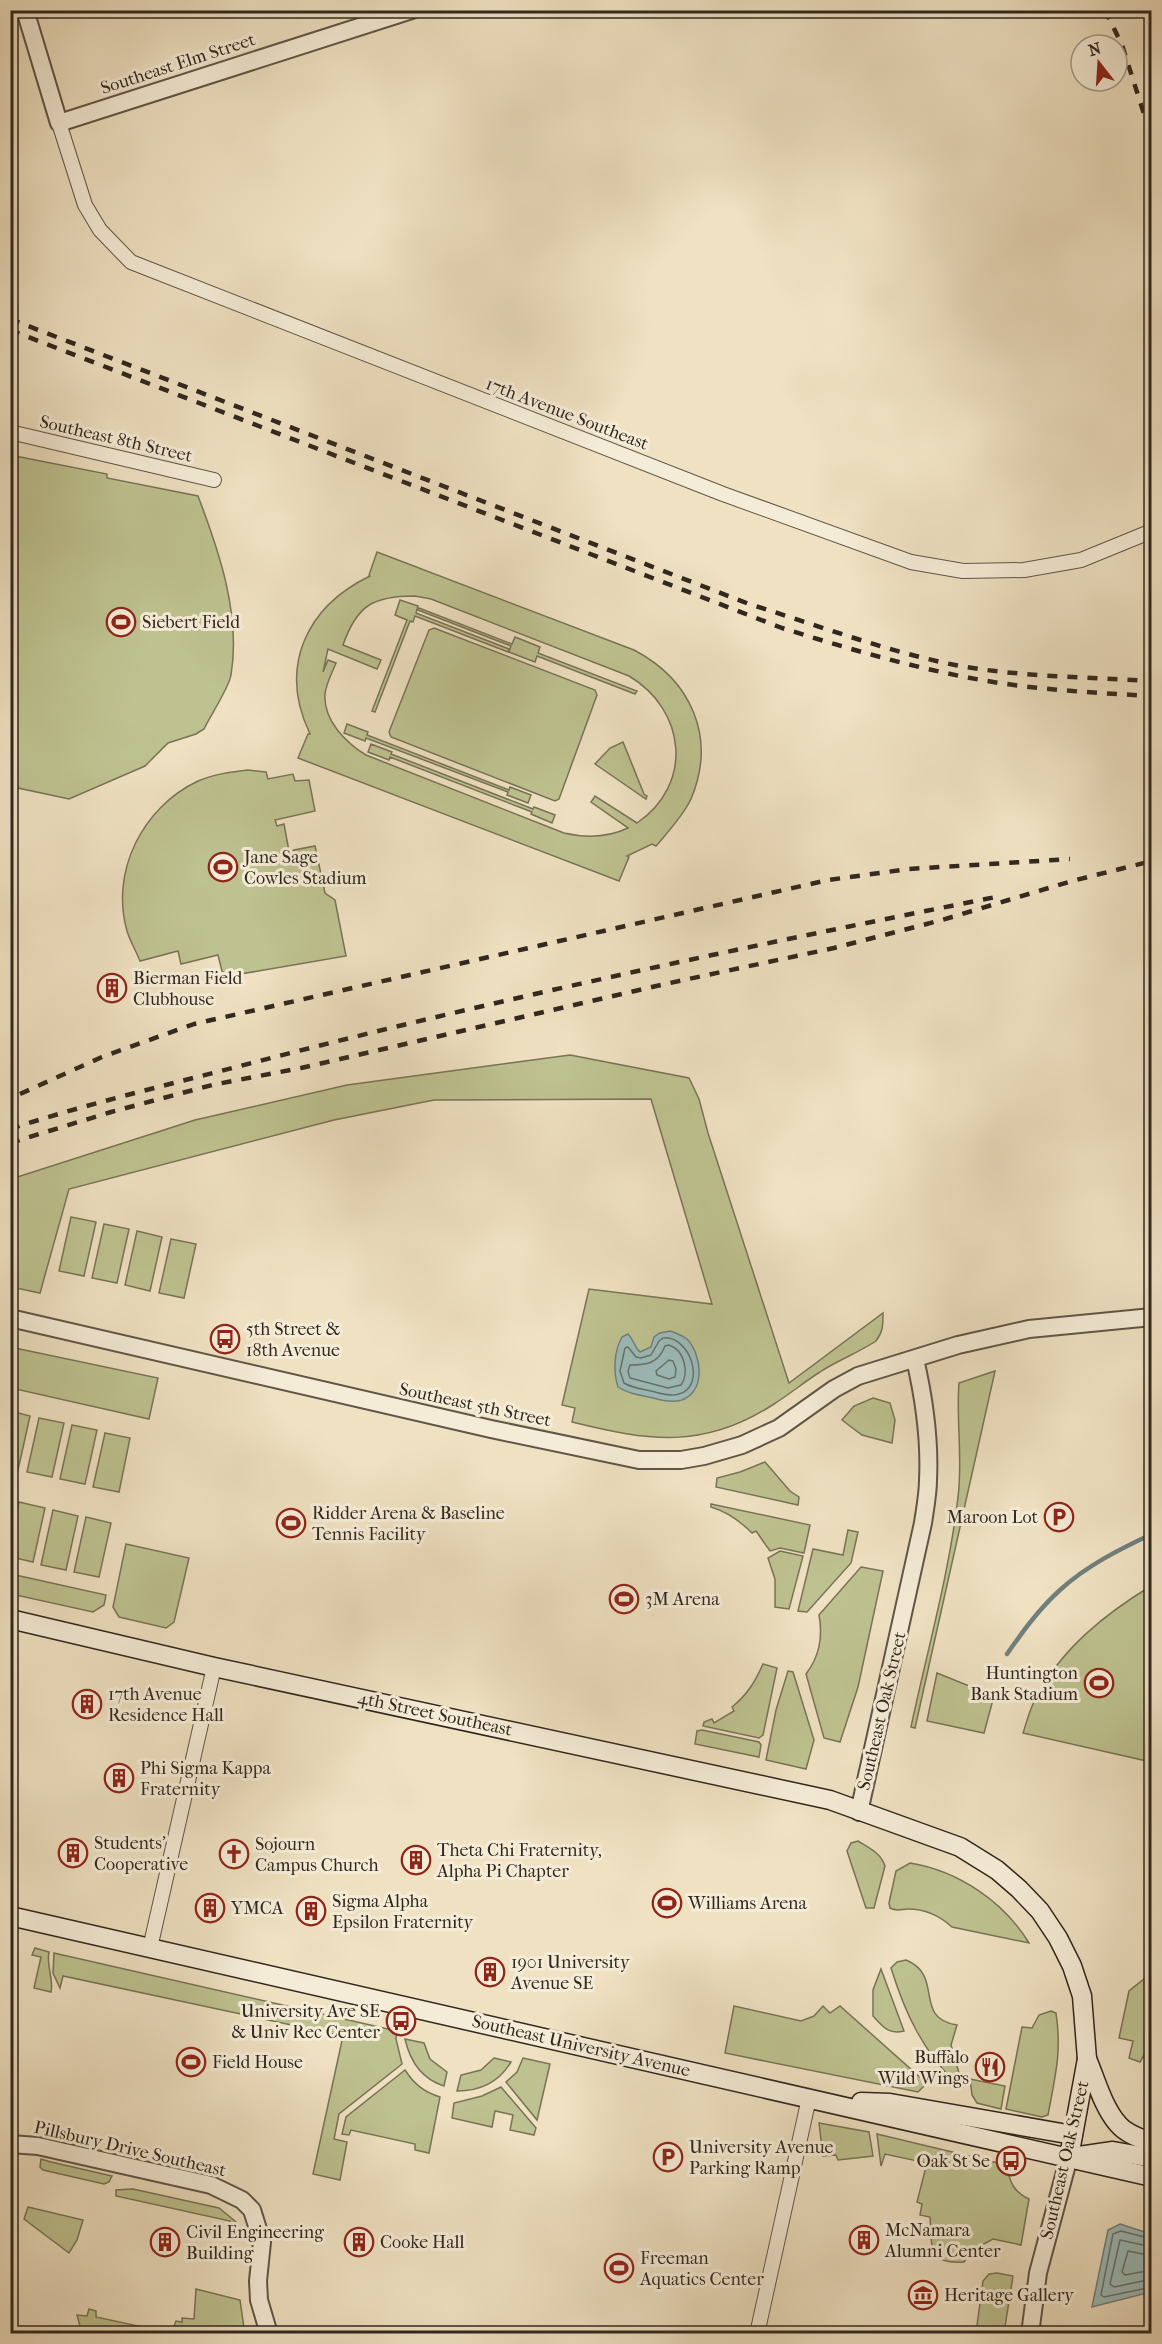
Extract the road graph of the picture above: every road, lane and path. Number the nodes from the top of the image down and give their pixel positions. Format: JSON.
{"nodes":[{"id":1,"x":25,"y":10,"type":"edge"},
{"id":2,"x":412,"y":10,"type":"edge"},
{"id":3,"x":59,"y":123,"type":"junction"},
{"id":4,"x":10,"y":432,"type":"edge"},
{"id":5,"x":214,"y":480,"type":"dead end"},
{"id":6,"x":1152,"y":531,"type":"edge"},
{"id":7,"x":1152,"y":1317,"type":"edge"},
{"id":8,"x":10,"y":1318,"type":"edge"},
{"id":9,"x":915,"y":1359,"type":"junction"},
{"id":10,"x":10,"y":1619,"type":"edge"},
{"id":11,"x":214,"y":1667,"type":"junction"},
{"id":12,"x":859,"y":1812,"type":"junction"},
{"id":13,"x":10,"y":1916,"type":"edge"},
{"id":14,"x":150,"y":1948,"type":"junction"},
{"id":15,"x":1087,"y":2059,"type":"junction"},
{"id":16,"x":809,"y":2098,"type":"junction"},
{"id":17,"x":1073,"y":2135,"type":"junction"},
{"id":18,"x":1152,"y":2142,"type":"edge"},
{"id":19,"x":10,"y":2144,"type":"edge"},
{"id":20,"x":1069,"y":2157,"type":"junction"},
{"id":21,"x":1152,"y":2158,"type":"edge"},
{"id":22,"x":1152,"y":2177,"type":"edge"},
{"id":23,"x":270,"y":2334,"type":"edge"},
{"id":24,"x":758,"y":2334,"type":"edge"},
{"id":25,"x":1030,"y":2334,"type":"edge"}],
"edges":[{"from":1,"to":3,"type":"street"},
{"from":2,"to":3,"type":"street","name":"Southeast Elm Street"},
{"from":3,"to":6,"type":"street","name":"17th Avenue Southeast"},
{"from":4,"to":5,"type":"street","name":"Southeast 8th Street"},
{"from":7,"to":9,"type":"street","name":"Southeast 5th Street"},
{"from":8,"to":9,"type":"street","name":"Southeast 5th Street"},
{"from":9,"to":12,"type":"street","name":"Southeast Oak Street"},
{"from":10,"to":11,"type":"main road","name":"4th Street Southeast"},
{"from":11,"to":12,"type":"main road","name":"4th Street Southeast"},
{"from":11,"to":14,"type":"street"},
{"from":12,"to":15,"type":"main road","name":"Southeast Oak Street"},
{"from":13,"to":14,"type":"main road","name":"Southeast University Avenue"},
{"from":14,"to":16,"type":"main road","name":"Southeast University Avenue"},
{"from":15,"to":17,"type":"main road","name":"Southeast Oak Street"},
{"from":15,"to":18,"type":"main road"},
{"from":16,"to":17,"type":"main road"},
{"from":16,"to":20,"type":"main road","name":"Southeast University Avenue"},
{"from":16,"to":24,"type":"street"},
{"from":17,"to":20,"type":"main road","name":"Southeast Oak Street"},
{"from":19,"to":23,"type":"street","name":"Pillsbury Drive Southeast"},
{"from":20,"to":21,"type":"main road"},
{"from":20,"to":22,"type":"main road","name":"Southeast University Avenue"},
{"from":20,"to":25,"type":"street","name":"Southeast Oak Street"}]}
